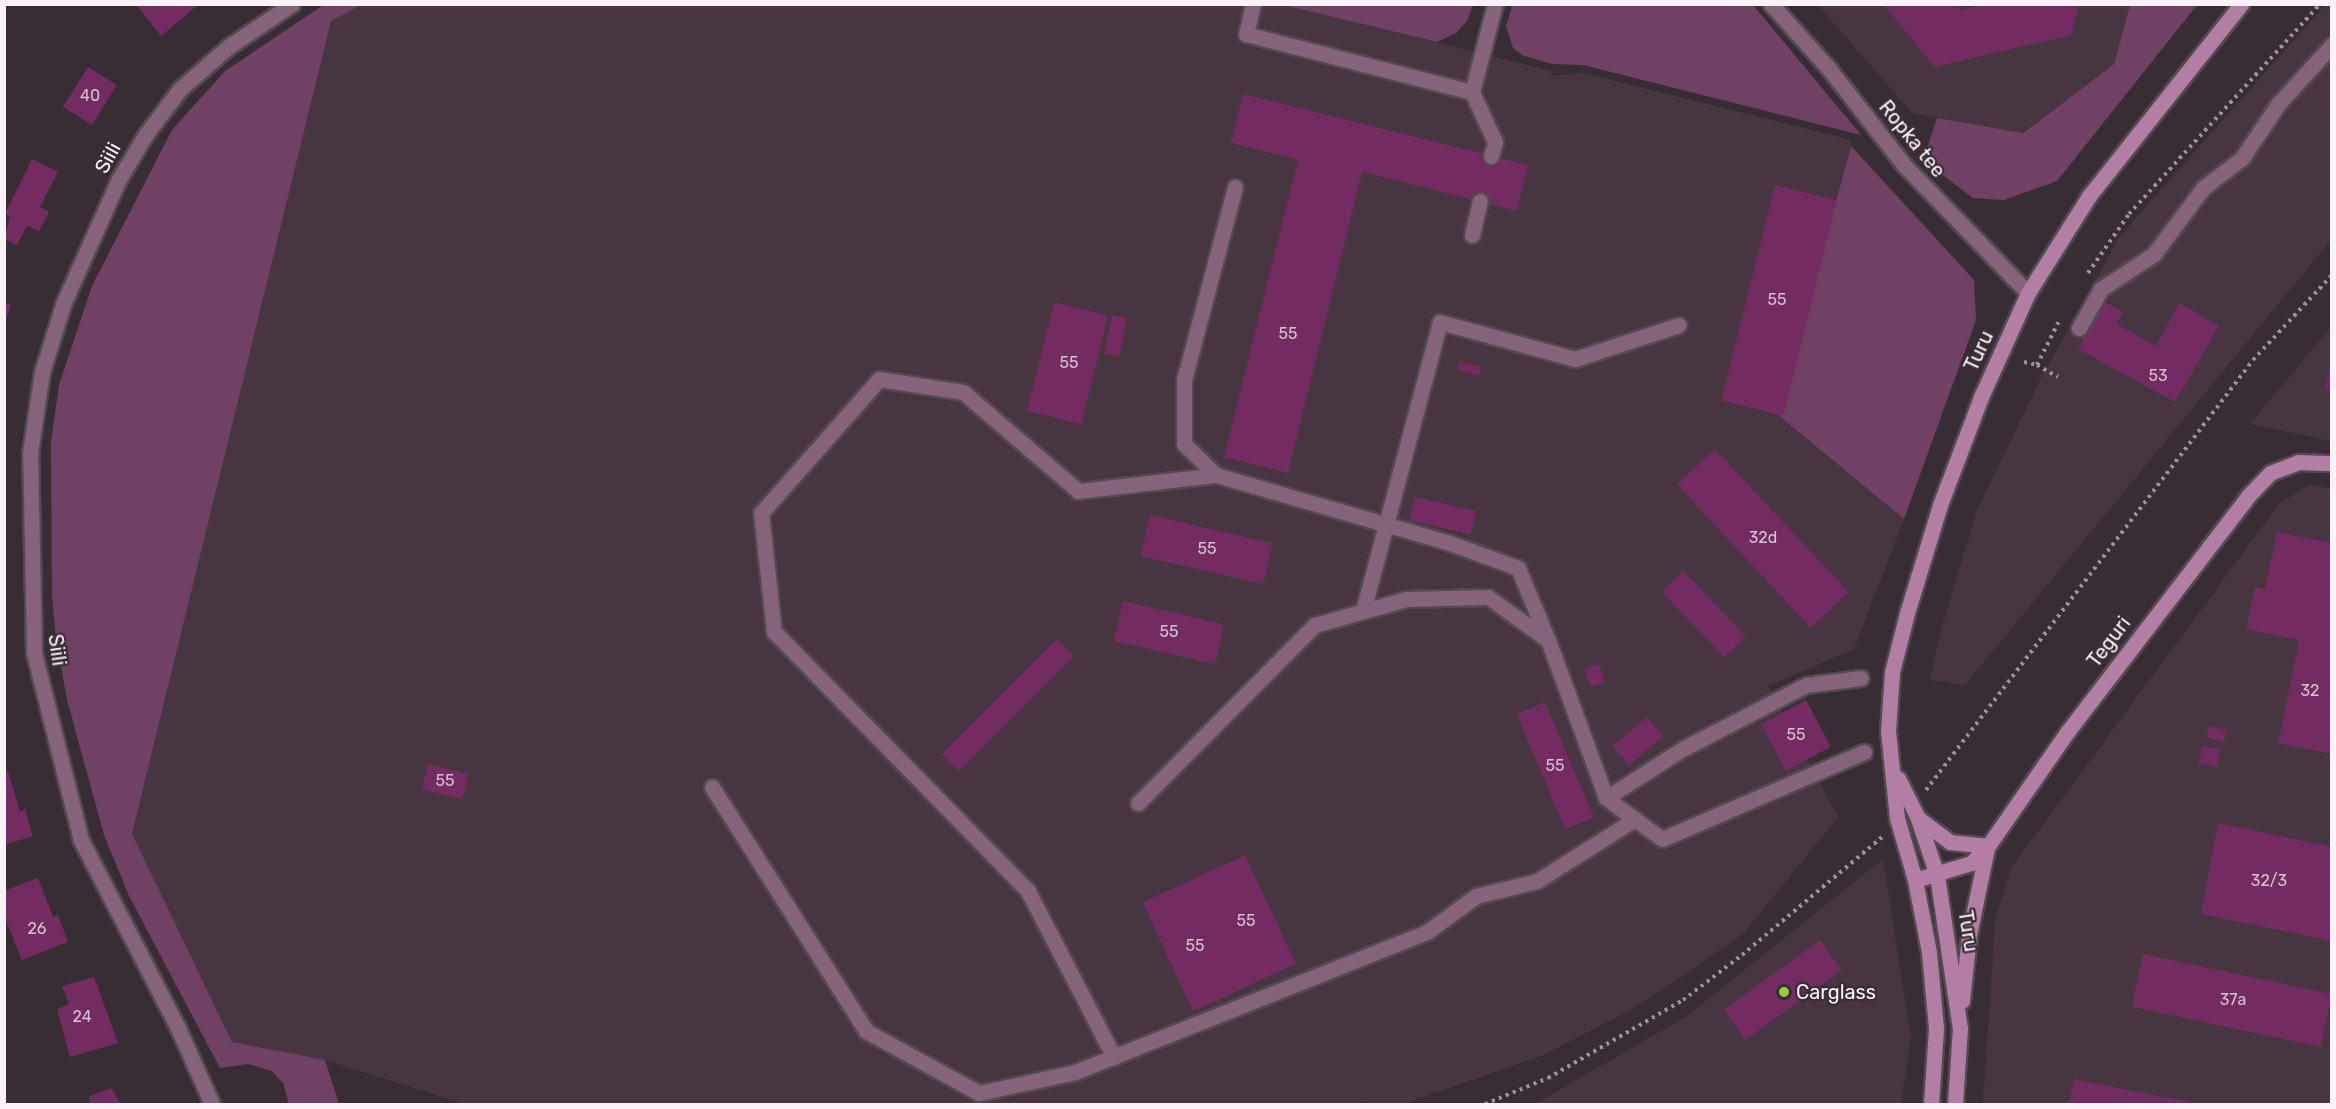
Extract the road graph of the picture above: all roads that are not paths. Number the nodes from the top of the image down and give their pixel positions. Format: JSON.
{"nodes":[{"id":1,"x":292,"y":4,"type":"edge"},
{"id":2,"x":1253,"y":4,"type":"edge"},
{"id":3,"x":1496,"y":4,"type":"edge"},
{"id":4,"x":1771,"y":4,"type":"edge"},
{"id":5,"x":2241,"y":4,"type":"edge"},
{"id":6,"x":2331,"y":45,"type":"edge"},
{"id":7,"x":1472,"y":92,"type":"junction"},
{"id":8,"x":1491,"y":156,"type":"dead end"},
{"id":9,"x":1234,"y":187,"type":"dead end"},
{"id":10,"x":1480,"y":201,"type":"dead end"},
{"id":11,"x":1472,"y":235,"type":"dead end"},
{"id":12,"x":2028,"y":293,"type":"junction"},
{"id":13,"x":1679,"y":325,"type":"dead end"},
{"id":14,"x":2079,"y":328,"type":"dead end"},
{"id":15,"x":2331,"y":463,"type":"edge"},
{"id":16,"x":1216,"y":475,"type":"junction"},
{"id":17,"x":1386,"y":524,"type":"junction"},
{"id":18,"x":1363,"y":611,"type":"junction"},
{"id":19,"x":1548,"y":640,"type":"junction"},
{"id":20,"x":1861,"y":678,"type":"dead end"},
{"id":21,"x":1864,"y":752,"type":"dead end"},
{"id":22,"x":1895,"y":773,"type":"junction"},
{"id":23,"x":712,"y":788,"type":"dead end"},
{"id":24,"x":1606,"y":798,"type":"junction"},
{"id":25,"x":1138,"y":802,"type":"dead end"},
{"id":26,"x":1915,"y":812,"type":"junction"},
{"id":27,"x":1635,"y":819,"type":"junction"},
{"id":28,"x":1988,"y":846,"type":"junction"},
{"id":29,"x":1937,"y":875,"type":"junction"},
{"id":30,"x":1915,"y":880,"type":"junction"},
{"id":31,"x":1960,"y":1028,"type":"junction"},
{"id":32,"x":1114,"y":1057,"type":"junction"},
{"id":33,"x":212,"y":1104,"type":"edge"},
{"id":34,"x":1931,"y":1104,"type":"edge"},
{"id":35,"x":1955,"y":1104,"type":"edge"}],
"edges":[{"from":1,"to":33,"type":"street","name":"Siili"},
{"from":2,"to":7,"type":"street"},
{"from":3,"to":7,"type":"street"},
{"from":4,"to":12,"type":"street","name":"Ropka tee"},
{"from":5,"to":12,"type":"main road","name":"Turu"},
{"from":6,"to":14,"type":"street"},
{"from":7,"to":8,"type":"street"},
{"from":9,"to":16,"type":"street"},
{"from":10,"to":11,"type":"street"},
{"from":12,"to":22,"type":"main road","name":"Turu"},
{"from":13,"to":17,"type":"street"},
{"from":15,"to":28,"type":"main road","name":"Teguri"},
{"from":16,"to":17,"type":"street"},
{"from":16,"to":32,"type":"street"},
{"from":17,"to":18,"type":"street"},
{"from":17,"to":19,"type":"street"},
{"from":18,"to":19,"type":"street"},
{"from":18,"to":25,"type":"street"},
{"from":19,"to":24,"type":"street"},
{"from":20,"to":24,"type":"street"},
{"from":21,"to":27,"type":"street"},
{"from":22,"to":26,"type":"main road","name":"Turu"},
{"from":22,"to":30,"type":"main road","name":"Turu"},
{"from":23,"to":32,"type":"street"},
{"from":24,"to":27,"type":"street"},
{"from":26,"to":28,"type":"main road"},
{"from":26,"to":29,"type":"main road","name":"Turu"},
{"from":27,"to":32,"type":"street"},
{"from":28,"to":29,"type":"main road","name":"Teguri"},
{"from":28,"to":31,"type":"main road"},
{"from":29,"to":30,"type":"main road","name":"Teguri"},
{"from":29,"to":31,"type":"main road","name":"Turu"},
{"from":30,"to":34,"type":"main road","name":"Turu"},
{"from":31,"to":35,"type":"main road","name":"Turu"}]}
